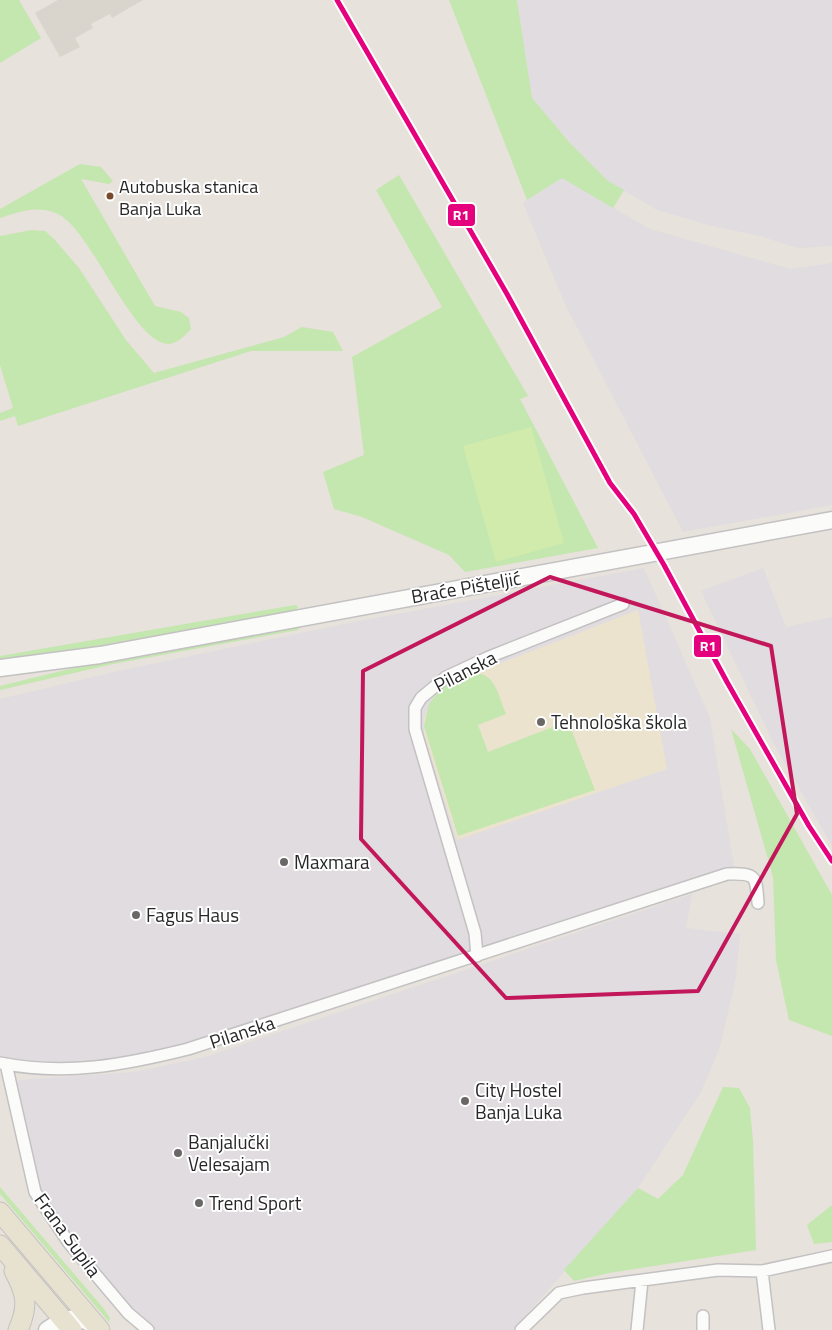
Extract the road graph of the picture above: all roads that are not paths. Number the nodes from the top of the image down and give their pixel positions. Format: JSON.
{"nodes":[{"id":1,"x":830,"y":520,"type":"edge"},
{"id":2,"x":623,"y":604,"type":"dead end"},
{"id":3,"x":100,"y":655,"type":"junction"},
{"id":4,"x":0,"y":668,"type":"edge"},
{"id":5,"x":0,"y":680,"type":"edge"},
{"id":6,"x":758,"y":903,"type":"dead end"},
{"id":7,"x":476,"y":956,"type":"junction"},
{"id":8,"x":3,"y":1063,"type":"edge"},
{"id":9,"x":0,"y":1212,"type":"edge"},
{"id":10,"x":0,"y":1247,"type":"edge"},
{"id":11,"x":832,"y":1256,"type":"edge"},
{"id":12,"x":762,"y":1271,"type":"junction"},
{"id":13,"x":642,"y":1281,"type":"junction"},
{"id":14,"x":73,"y":1296,"type":"junction"},
{"id":15,"x":702,"y":1316,"type":"dead end"},
{"id":16,"x":72,"y":1324,"type":"edge"},
{"id":17,"x":99,"y":1329,"type":"edge"},
{"id":18,"x":18,"y":1330,"type":"edge"},
{"id":19,"x":47,"y":1330,"type":"edge"},
{"id":20,"x":148,"y":1330,"type":"edge"},
{"id":21,"x":521,"y":1330,"type":"edge"},
{"id":22,"x":637,"y":1330,"type":"edge"},
{"id":23,"x":703,"y":1330,"type":"edge"},
{"id":24,"x":769,"y":1330,"type":"edge"}],
"edges":[{"from":1,"to":3,"type":"street","name":"Braće Pišteljić"},
{"from":2,"to":7,"type":"street","name":"Pilanska"},
{"from":3,"to":4,"type":"street","name":"Braće Pišteljić"},
{"from":3,"to":5,"type":"street","name":"Braće Pišteljić"},
{"from":6,"to":7,"type":"street","name":"Pilanska"},
{"from":7,"to":8,"type":"street","name":"Pilanska"},
{"from":8,"to":20,"type":"street","name":"Frana Supila"},
{"from":9,"to":14,"type":"main road"},
{"from":10,"to":16,"type":"main road"},
{"from":10,"to":18,"type":"main road"},
{"from":11,"to":12,"type":"street"},
{"from":12,"to":13,"type":"street"},
{"from":12,"to":24,"type":"street"},
{"from":13,"to":21,"type":"street"},
{"from":13,"to":22,"type":"street"},
{"from":14,"to":16,"type":"street"},
{"from":14,"to":17,"type":"main road"},
{"from":15,"to":23,"type":"street"},
{"from":16,"to":17,"type":"street"},
{"from":16,"to":19,"type":"street"}]}
